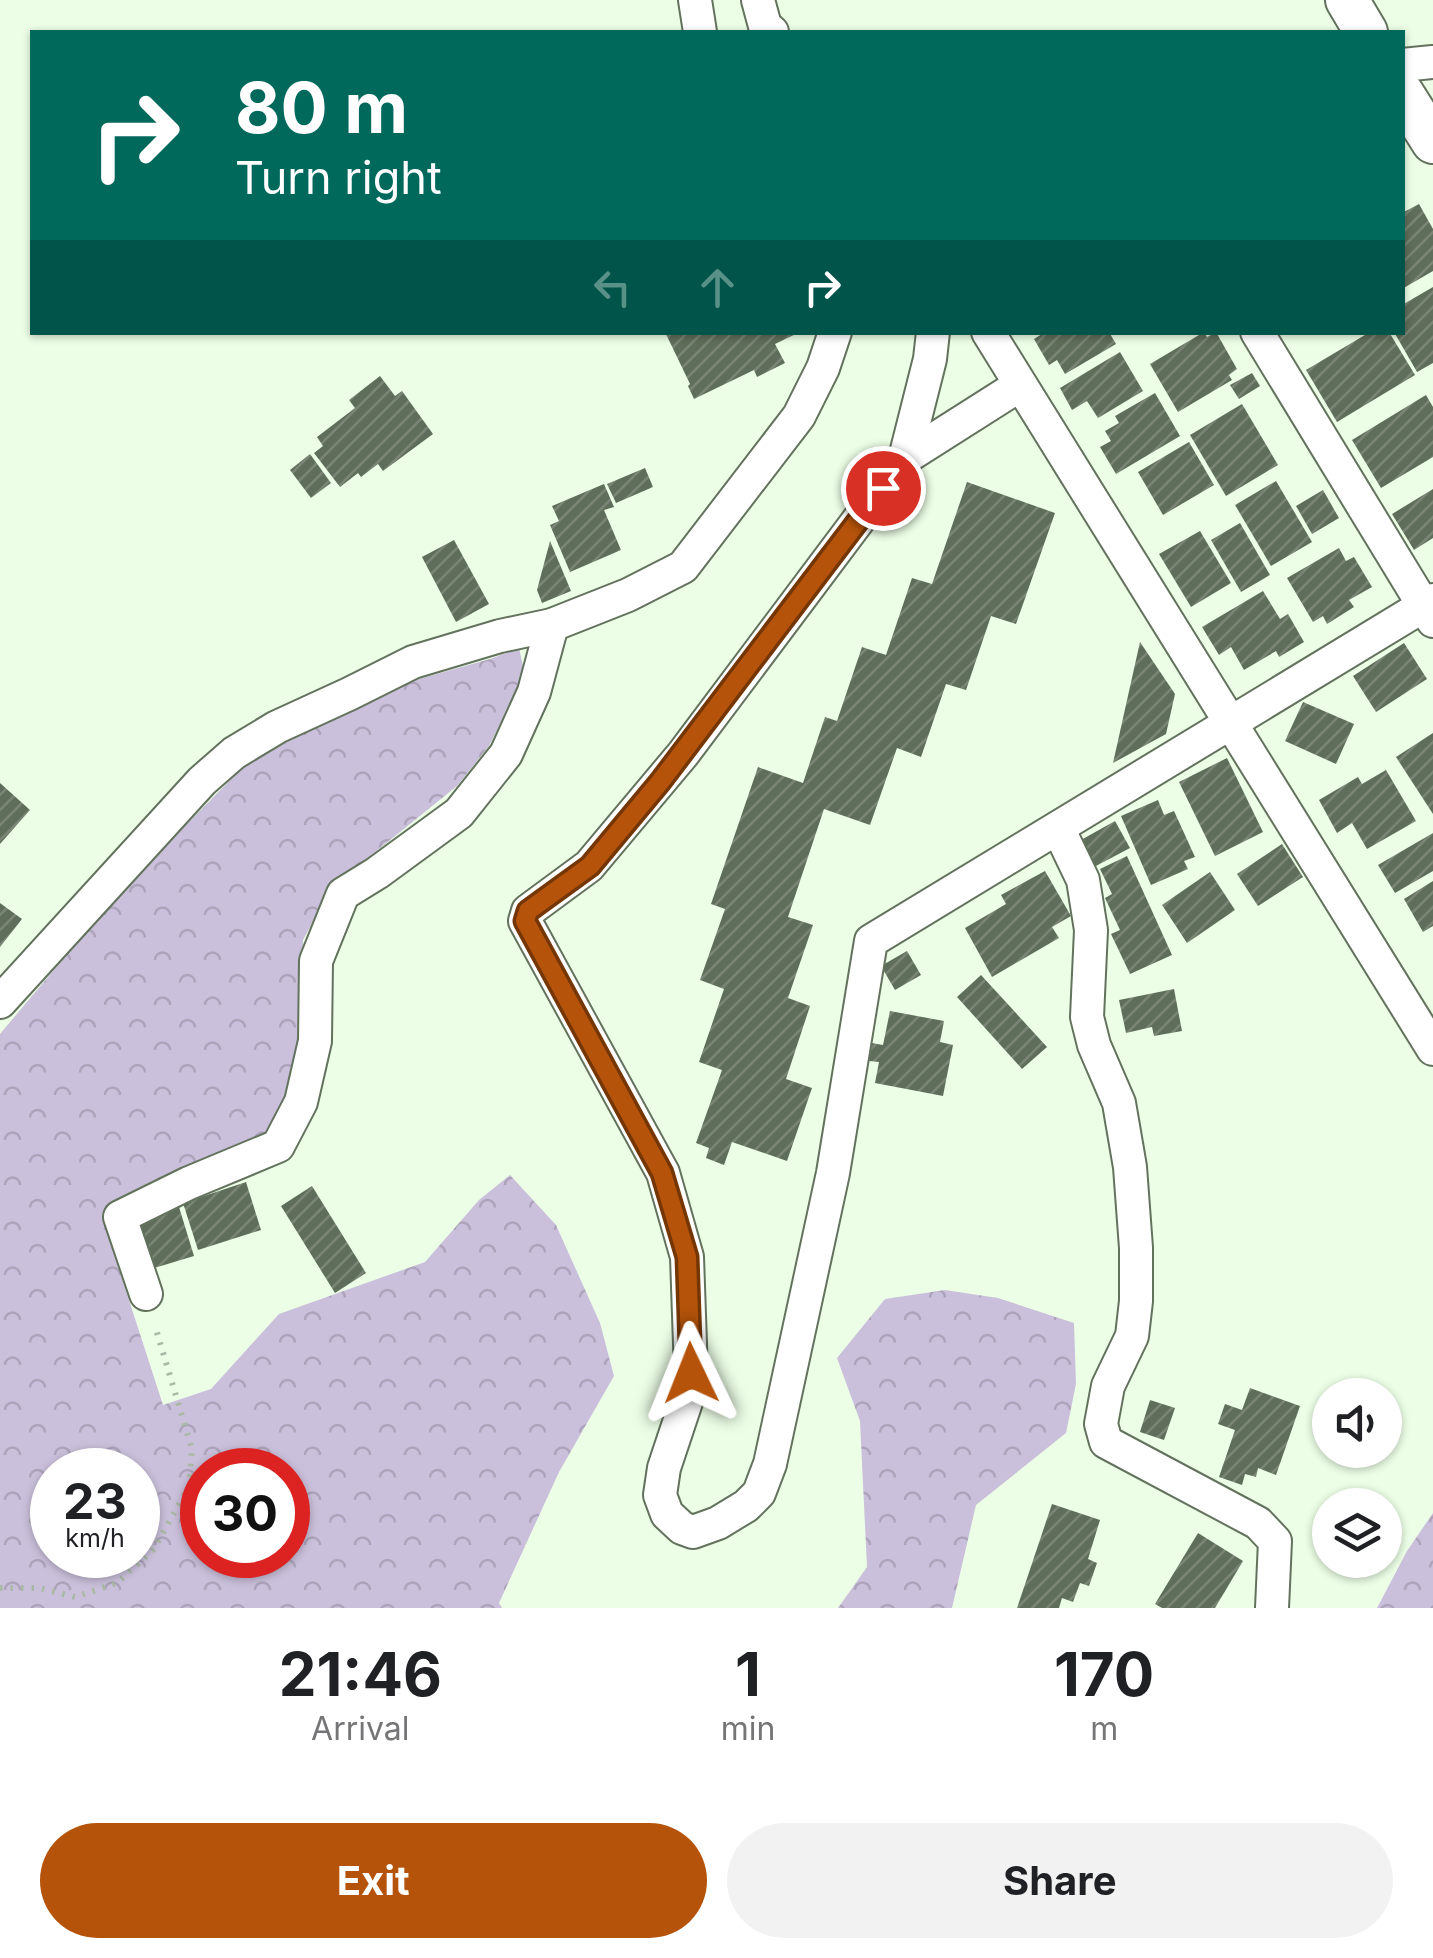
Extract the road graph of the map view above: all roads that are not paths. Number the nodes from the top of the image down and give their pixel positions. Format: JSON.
{"nodes":[{"id":1,"x":695,"y":0,"type":"edge"},
{"id":2,"x":758,"y":0,"type":"edge"},
{"id":3,"x":1347,"y":0,"type":"edge"},
{"id":4,"x":700,"y":30,"type":"edge"},
{"id":5,"x":770,"y":30,"type":"edge"},
{"id":6,"x":1365,"y":30,"type":"edge"},
{"id":7,"x":1433,"y":62,"type":"edge"},
{"id":8,"x":1405,"y":64,"type":"edge"},
{"id":9,"x":1405,"y":98,"type":"edge"},
{"id":10,"x":1433,"y":142,"type":"edge"},
{"id":11,"x":834,"y":335,"type":"edge"},
{"id":12,"x":933,"y":335,"type":"edge"},
{"id":13,"x":990,"y":335,"type":"edge"},
{"id":14,"x":1259,"y":335,"type":"edge"},
{"id":15,"x":1020,"y":385,"type":"junction"},
{"id":16,"x":905,"y":458,"type":"junction"},
{"id":17,"x":1430,"y":609,"type":"edge"},
{"id":18,"x":552,"y":625,"type":"junction"},
{"id":19,"x":1230,"y":723,"type":"junction"},
{"id":20,"x":1058,"y":828,"type":"junction"},
{"id":21,"x":0,"y":1002,"type":"edge"},
{"id":22,"x":1433,"y":1049,"type":"edge"},
{"id":23,"x":146,"y":1294,"type":"road end"},
{"id":24,"x":1272,"y":1608,"type":"edge"}],
"edges":[{"from":1,"to":4,"type":"street"},
{"from":2,"to":5,"type":"street"},
{"from":3,"to":6,"type":"street"},
{"from":7,"to":8,"type":"street"},
{"from":9,"to":10,"type":"street"},
{"from":11,"to":18,"type":"street"},
{"from":12,"to":16,"type":"street"},
{"from":13,"to":15,"type":"street"},
{"from":14,"to":17,"type":"street"},
{"from":15,"to":16,"type":"street"},
{"from":15,"to":19,"type":"street"},
{"from":16,"to":20,"type":"street"},
{"from":17,"to":19,"type":"street"},
{"from":18,"to":21,"type":"street"},
{"from":18,"to":23,"type":"street"},
{"from":19,"to":20,"type":"street"},
{"from":19,"to":22,"type":"street"},
{"from":20,"to":24,"type":"street"}]}
